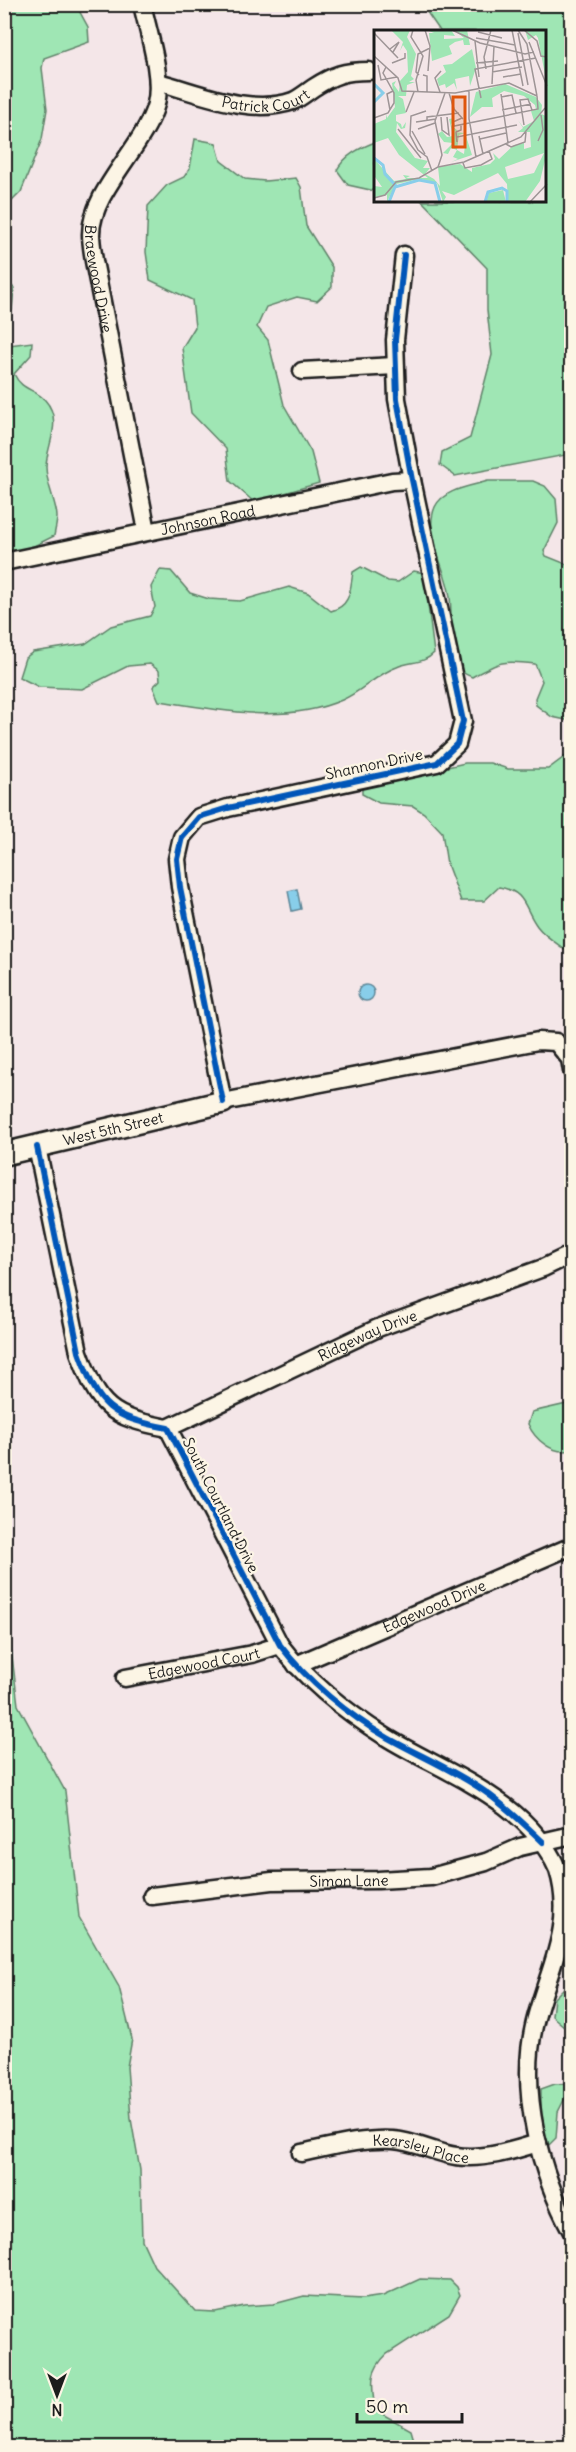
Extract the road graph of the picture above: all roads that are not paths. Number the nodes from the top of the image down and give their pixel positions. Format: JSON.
{"nodes":[{"id":1,"x":142,"y":4,"type":"edge"},
{"id":2,"x":369,"y":71,"type":"dead end"},
{"id":3,"x":158,"y":82,"type":"junction"},
{"id":4,"x":404,"y":255,"type":"dead end"},
{"id":5,"x":395,"y":366,"type":"junction"},
{"id":6,"x":302,"y":370,"type":"dead end"},
{"id":7,"x":412,"y":480,"type":"junction"},
{"id":8,"x":147,"y":531,"type":"junction"},
{"id":9,"x":4,"y":562,"type":"edge"},
{"id":10,"x":572,"y":1071,"type":"edge"},
{"id":11,"x":223,"y":1102,"type":"junction"},
{"id":12,"x":38,"y":1147,"type":"junction"},
{"id":13,"x":4,"y":1154,"type":"edge"},
{"id":14,"x":572,"y":1254,"type":"edge"},
{"id":15,"x":168,"y":1428,"type":"junction"},
{"id":16,"x":572,"y":1546,"type":"edge"},
{"id":17,"x":280,"y":1645,"type":"junction"},
{"id":18,"x":296,"y":1665,"type":"junction"},
{"id":19,"x":125,"y":1678,"type":"dead end"},
{"id":20,"x":572,"y":1835,"type":"edge"},
{"id":21,"x":543,"y":1842,"type":"junction"},
{"id":22,"x":152,"y":1896,"type":"dead end"},
{"id":23,"x":538,"y":2143,"type":"junction"},
{"id":24,"x":301,"y":2153,"type":"dead end"},
{"id":25,"x":572,"y":2232,"type":"edge"}],
"edges":[{"from":1,"to":3,"type":"street","name":"Braewood Drive"},
{"from":2,"to":3,"type":"street","name":"Patrick Court"},
{"from":3,"to":8,"type":"street","name":"Braewood Drive"},
{"from":4,"to":5,"type":"street","name":"Shannon Drive"},
{"from":5,"to":6,"type":"street"},
{"from":5,"to":7,"type":"street","name":"Shannon Drive"},
{"from":7,"to":8,"type":"street","name":"Johnson Road"},
{"from":7,"to":11,"type":"street","name":"Shannon Drive"},
{"from":8,"to":9,"type":"street","name":"Johnson Road"},
{"from":10,"to":11,"type":"street"},
{"from":11,"to":12,"type":"street","name":"West 5th Street"},
{"from":12,"to":13,"type":"street","name":"West 5th Street"},
{"from":12,"to":15,"type":"street","name":"South Courtland Drive"},
{"from":14,"to":15,"type":"street","name":"Ridgeway Drive"},
{"from":15,"to":17,"type":"street","name":"South Courtland Drive"},
{"from":16,"to":18,"type":"street","name":"Edgewood Drive"},
{"from":17,"to":18,"type":"street","name":"South Courtland Drive"},
{"from":17,"to":19,"type":"street","name":"Edgewood Court"},
{"from":18,"to":21,"type":"street","name":"South Courtland Drive"},
{"from":20,"to":21,"type":"street","name":"Simon Lane"},
{"from":21,"to":22,"type":"street","name":"Simon Lane"},
{"from":21,"to":23,"type":"street","name":"South Courtland Drive"},
{"from":23,"to":24,"type":"street","name":"Kearsley Place"},
{"from":23,"to":25,"type":"street","name":"South Courtland Drive"}]}
